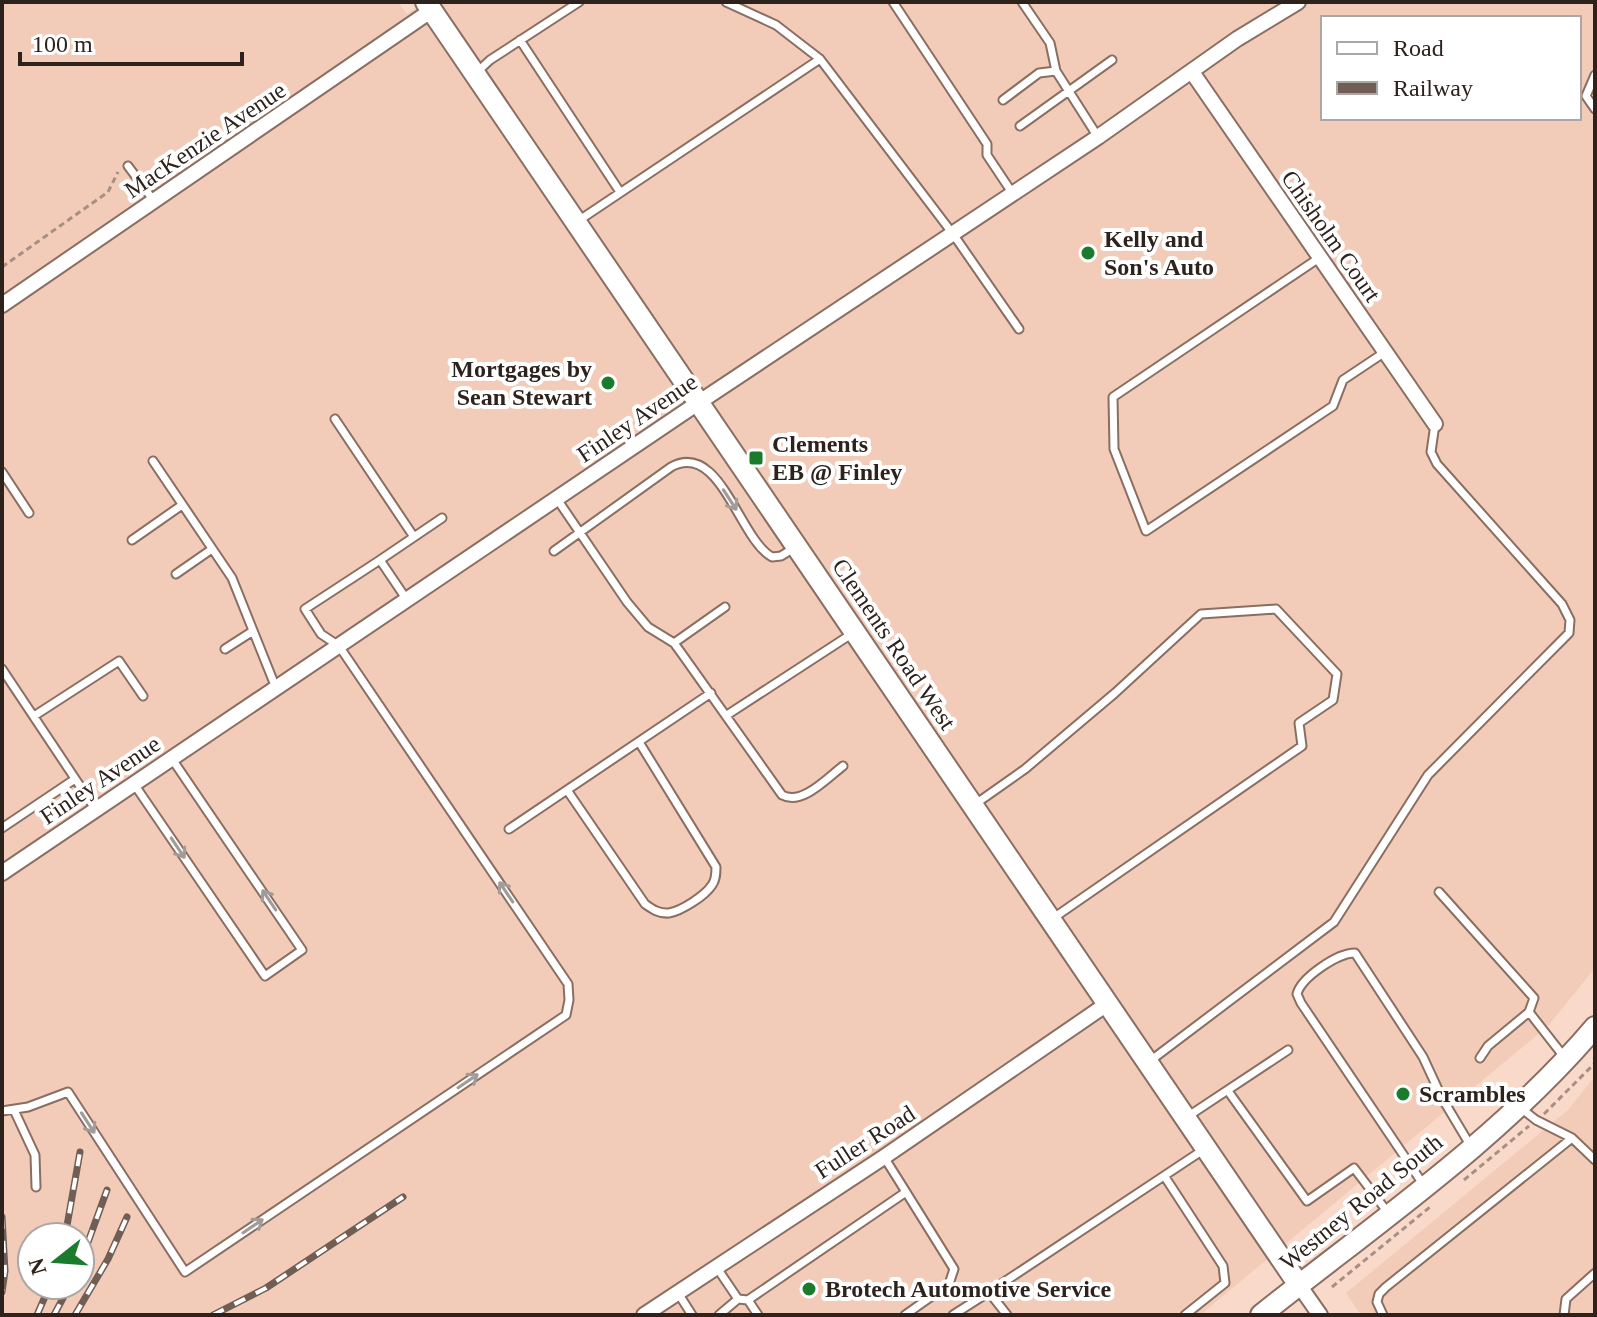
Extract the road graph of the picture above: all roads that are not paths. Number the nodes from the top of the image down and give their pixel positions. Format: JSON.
{"nodes":[{"id":1,"x":579,"y":2,"type":"edge"},
{"id":2,"x":726,"y":2,"type":"edge"},
{"id":3,"x":893,"y":2,"type":"edge"},
{"id":4,"x":1022,"y":2,"type":"edge"},
{"id":5,"x":1298,"y":2,"type":"edge"},
{"id":6,"x":429,"y":6,"type":"edge"},
{"id":7,"x":520,"y":40,"type":"junction"},
{"id":8,"x":820,"y":59,"type":"junction"},
{"id":9,"x":1112,"y":60,"type":"dead end"},
{"id":10,"x":1056,"y":71,"type":"junction"},
{"id":11,"x":1192,"y":72,"type":"junction"},
{"id":12,"x":476,"y":73,"type":"junction"},
{"id":13,"x":1595,"y":75,"type":"edge"},
{"id":14,"x":1067,"y":91,"type":"junction"},
{"id":15,"x":1003,"y":100,"type":"dead end"},
{"id":16,"x":1595,"y":109,"type":"edge"},
{"id":17,"x":1020,"y":126,"type":"dead end"},
{"id":18,"x":1098,"y":137,"type":"junction"},
{"id":19,"x":128,"y":166,"type":"dead end"},
{"id":20,"x":620,"y":192,"type":"junction"},
{"id":21,"x":1013,"y":194,"type":"junction"},
{"id":22,"x":154,"y":201,"type":"junction"},
{"id":23,"x":576,"y":222,"type":"junction"},
{"id":24,"x":953,"y":234,"type":"junction"},
{"id":25,"x":1319,"y":258,"type":"junction"},
{"id":26,"x":2,"y":305,"type":"edge"},
{"id":27,"x":1019,"y":329,"type":"dead end"},
{"id":28,"x":1385,"y":352,"type":"junction"},
{"id":29,"x":698,"y":403,"type":"junction"},
{"id":30,"x":335,"y":419,"type":"dead end"},
{"id":31,"x":1435,"y":424,"type":"joint"},
{"id":32,"x":153,"y":461,"type":"dead end"},
{"id":33,"x":2,"y":472,"type":"edge"},
{"id":34,"x":557,"y":499,"type":"junction"},
{"id":35,"x":182,"y":505,"type":"junction"},
{"id":36,"x":29,"y":513,"type":"dead end"},
{"id":37,"x":442,"y":518,"type":"dead end"},
{"id":38,"x":580,"y":533,"type":"junction"},
{"id":39,"x":414,"y":537,"type":"junction"},
{"id":40,"x":132,"y":540,"type":"dead end"},
{"id":41,"x":796,"y":547,"type":"junction"},
{"id":42,"x":212,"y":549,"type":"junction"},
{"id":43,"x":554,"y":551,"type":"dead end"},
{"id":44,"x":380,"y":560,"type":"junction"},
{"id":45,"x":176,"y":574,"type":"dead end"},
{"id":46,"x":407,"y":600,"type":"junction"},
{"id":47,"x":725,"y":607,"type":"dead end"},
{"id":48,"x":253,"y":631,"type":"junction"},
{"id":49,"x":854,"y":633,"type":"junction"},
{"id":50,"x":674,"y":643,"type":"junction"},
{"id":51,"x":339,"y":646,"type":"junction"},
{"id":52,"x":225,"y":649,"type":"dead end"},
{"id":53,"x":2,"y":669,"type":"edge"},
{"id":54,"x":276,"y":688,"type":"junction"},
{"id":55,"x":711,"y":693,"type":"junction"},
{"id":56,"x":143,"y":696,"type":"dead end"},
{"id":57,"x":727,"y":715,"type":"junction"},
{"id":58,"x":34,"y":716,"type":"junction"},
{"id":59,"x":639,"y":742,"type":"junction"},
{"id":60,"x":172,"y":759,"type":"junction"},
{"id":61,"x":843,"y":766,"type":"dead end"},
{"id":62,"x":75,"y":779,"type":"junction"},
{"id":63,"x":134,"y":784,"type":"junction"},
{"id":64,"x":567,"y":790,"type":"junction"},
{"id":65,"x":973,"y":806,"type":"junction"},
{"id":66,"x":96,"y":810,"type":"junction"},
{"id":67,"x":2,"y":828,"type":"edge"},
{"id":68,"x":509,"y":829,"type":"dead end"},
{"id":69,"x":2,"y":873,"type":"edge"},
{"id":70,"x":1439,"y":892,"type":"dead end"},
{"id":71,"x":1050,"y":920,"type":"junction"},
{"id":72,"x":1107,"y":1004,"type":"junction"},
{"id":73,"x":1529,"y":1012,"type":"junction"},
{"id":74,"x":1595,"y":1027,"type":"edge"},
{"id":75,"x":1288,"y":1050,"type":"dead end"},
{"id":76,"x":1480,"y":1058,"type":"dead end"},
{"id":77,"x":1567,"y":1060,"type":"junction"},
{"id":78,"x":1148,"y":1062,"type":"junction"},
{"id":79,"x":1228,"y":1091,"type":"junction"},
{"id":80,"x":1519,"y":1106,"type":"junction"},
{"id":81,"x":14,"y":1110,"type":"junction"},
{"id":82,"x":2,"y":1111,"type":"edge"},
{"id":83,"x":1185,"y":1119,"type":"junction"},
{"id":84,"x":1572,"y":1138,"type":"junction"},
{"id":85,"x":1472,"y":1147,"type":"junction"},
{"id":86,"x":1205,"y":1148,"type":"junction"},
{"id":87,"x":884,"y":1157,"type":"junction"},
{"id":88,"x":1595,"y":1160,"type":"edge"},
{"id":89,"x":1165,"y":1177,"type":"junction"},
{"id":90,"x":1424,"y":1186,"type":"junction"},
{"id":91,"x":36,"y":1187,"type":"dead end"},
{"id":92,"x":906,"y":1192,"type":"junction"},
{"id":93,"x":1389,"y":1214,"type":"junction"},
{"id":94,"x":716,"y":1266,"type":"junction"},
{"id":95,"x":1595,"y":1273,"type":"edge"},
{"id":96,"x":1299,"y":1285,"type":"junction"},
{"id":97,"x":678,"y":1292,"type":"junction"},
{"id":98,"x":989,"y":1292,"type":"junction"},
{"id":99,"x":738,"y":1299,"type":"junction"},
{"id":100,"x":748,"y":1300,"type":"junction"},
{"id":101,"x":644,"y":1315,"type":"edge"},
{"id":102,"x":692,"y":1315,"type":"edge"},
{"id":103,"x":719,"y":1315,"type":"edge"},
{"id":104,"x":758,"y":1315,"type":"edge"},
{"id":105,"x":905,"y":1315,"type":"edge"},
{"id":106,"x":953,"y":1315,"type":"edge"},
{"id":107,"x":1007,"y":1315,"type":"edge"},
{"id":108,"x":1185,"y":1315,"type":"edge"},
{"id":109,"x":1261,"y":1315,"type":"edge"},
{"id":110,"x":1320,"y":1315,"type":"edge"},
{"id":111,"x":1383,"y":1315,"type":"edge"},
{"id":112,"x":1564,"y":1315,"type":"edge"}],
"edges":[{"from":1,"to":7,"type":"lane"},
{"from":2,"to":8,"type":"lane"},
{"from":3,"to":21,"type":"lane"},
{"from":4,"to":10,"type":"lane"},
{"from":5,"to":11,"type":"street","name":"Finley Avenue"},
{"from":6,"to":12,"type":"street","name":"Clements Road West"},
{"from":6,"to":22,"type":"street","name":"MacKenzie Avenue"},
{"from":7,"to":12,"type":"lane"},
{"from":7,"to":20,"type":"lane"},
{"from":8,"to":20,"type":"lane"},
{"from":8,"to":24,"type":"lane"},
{"from":9,"to":14,"type":"lane"},
{"from":10,"to":14,"type":"lane"},
{"from":10,"to":15,"type":"lane"},
{"from":11,"to":18,"type":"street","name":"Finley Avenue"},
{"from":11,"to":25,"type":"street","name":"Chisholm Court"},
{"from":12,"to":23,"type":"street","name":"Clements Road West"},
{"from":13,"to":16,"type":"lane"},
{"from":14,"to":17,"type":"lane"},
{"from":14,"to":18,"type":"lane"},
{"from":18,"to":21,"type":"street","name":"Finley Avenue"},
{"from":19,"to":22,"type":"lane"},
{"from":20,"to":23,"type":"lane"},
{"from":21,"to":24,"type":"street","name":"Finley Avenue"},
{"from":22,"to":26,"type":"street","name":"MacKenzie Avenue"},
{"from":23,"to":29,"type":"street","name":"Clements Road West"},
{"from":24,"to":27,"type":"lane"},
{"from":24,"to":29,"type":"street","name":"Finley Avenue"},
{"from":25,"to":28,"type":"street","name":"Chisholm Court"},
{"from":25,"to":28,"type":"lane"},
{"from":28,"to":31,"type":"street","name":"Chisholm Court"},
{"from":29,"to":34,"type":"street","name":"Finley Avenue"},
{"from":29,"to":41,"type":"street","name":"Clements Road West"},
{"from":30,"to":39,"type":"lane"},
{"from":31,"to":78,"type":"lane"},
{"from":32,"to":35,"type":"lane"},
{"from":33,"to":36,"type":"lane"},
{"from":34,"to":38,"type":"lane"},
{"from":34,"to":46,"type":"street","name":"Finley Avenue"},
{"from":35,"to":40,"type":"lane"},
{"from":35,"to":42,"type":"lane"},
{"from":37,"to":39,"type":"lane"},
{"from":38,"to":41,"type":"lane","one_way":true},
{"from":38,"to":43,"type":"lane"},
{"from":38,"to":50,"type":"lane"},
{"from":39,"to":44,"type":"lane"},
{"from":41,"to":49,"type":"street","name":"Clements Road West"},
{"from":42,"to":45,"type":"lane"},
{"from":42,"to":48,"type":"lane"},
{"from":44,"to":46,"type":"lane"},
{"from":44,"to":51,"type":"lane"},
{"from":46,"to":51,"type":"street","name":"Finley Avenue"},
{"from":47,"to":50,"type":"lane"},
{"from":48,"to":52,"type":"lane"},
{"from":48,"to":54,"type":"lane"},
{"from":49,"to":57,"type":"lane"},
{"from":49,"to":65,"type":"street","name":"Clements Road West"},
{"from":50,"to":55,"type":"lane"},
{"from":51,"to":54,"type":"street","name":"Finley Avenue"},
{"from":81,"to":51,"type":"lane","one_way":true},
{"from":53,"to":58,"type":"lane"},
{"from":54,"to":60,"type":"street","name":"Finley Avenue"},
{"from":55,"to":57,"type":"lane"},
{"from":55,"to":59,"type":"lane"},
{"from":56,"to":58,"type":"lane"},
{"from":57,"to":61,"type":"lane"},
{"from":58,"to":62,"type":"lane"},
{"from":59,"to":64,"type":"lane"},
{"from":59,"to":64,"type":"lane"},
{"from":60,"to":63,"type":"street","name":"Finley Avenue"},
{"from":63,"to":60,"type":"lane","one_way":true},
{"from":62,"to":66,"type":"lane"},
{"from":62,"to":67,"type":"lane"},
{"from":63,"to":66,"type":"street","name":"Finley Avenue"},
{"from":64,"to":68,"type":"lane"},
{"from":65,"to":71,"type":"street","name":"Clements Road West"},
{"from":65,"to":71,"type":"lane"},
{"from":66,"to":69,"type":"street","name":"Finley Avenue"},
{"from":70,"to":73,"type":"lane"},
{"from":71,"to":72,"type":"street","name":"Clements Road West"},
{"from":72,"to":78,"type":"street","name":"Clements Road West"},
{"from":72,"to":87,"type":"street","name":"Fuller Road"},
{"from":73,"to":76,"type":"lane"},
{"from":73,"to":77,"type":"lane"},
{"from":74,"to":77,"type":"street","name":"Westney Road South"},
{"from":75,"to":79,"type":"lane"},
{"from":77,"to":80,"type":"street","name":"Westney Road South"},
{"from":78,"to":83,"type":"street","name":"Clements Road West"},
{"from":79,"to":83,"type":"lane"},
{"from":79,"to":93,"type":"lane"},
{"from":80,"to":84,"type":"lane"},
{"from":80,"to":85,"type":"street","name":"Westney Road South"},
{"from":81,"to":82,"type":"lane"},
{"from":81,"to":91,"type":"lane"},
{"from":83,"to":86,"type":"street","name":"Clements Road West"},
{"from":84,"to":88,"type":"lane"},
{"from":84,"to":111,"type":"lane"},
{"from":85,"to":90,"type":"street","name":"Westney Road South"},
{"from":85,"to":90,"type":"lane"},
{"from":86,"to":89,"type":"lane"},
{"from":86,"to":96,"type":"street","name":"Clements Road West"},
{"from":87,"to":92,"type":"lane"},
{"from":87,"to":94,"type":"street","name":"Fuller Road"},
{"from":89,"to":98,"type":"lane"},
{"from":89,"to":108,"type":"lane"},
{"from":90,"to":93,"type":"street","name":"Westney Road South"},
{"from":92,"to":100,"type":"lane"},
{"from":92,"to":105,"type":"lane"},
{"from":93,"to":96,"type":"street","name":"Westney Road South"},
{"from":94,"to":97,"type":"street","name":"Fuller Road"},
{"from":94,"to":99,"type":"lane"},
{"from":95,"to":112,"type":"lane"},
{"from":96,"to":109,"type":"street","name":"Westney Road South"},
{"from":96,"to":110,"type":"street","name":"Clements Road West"},
{"from":97,"to":101,"type":"street","name":"Fuller Road"},
{"from":97,"to":102,"type":"lane"},
{"from":98,"to":106,"type":"lane"},
{"from":98,"to":107,"type":"lane"},
{"from":99,"to":100,"type":"lane"},
{"from":99,"to":103,"type":"lane"},
{"from":100,"to":104,"type":"lane"}]}
